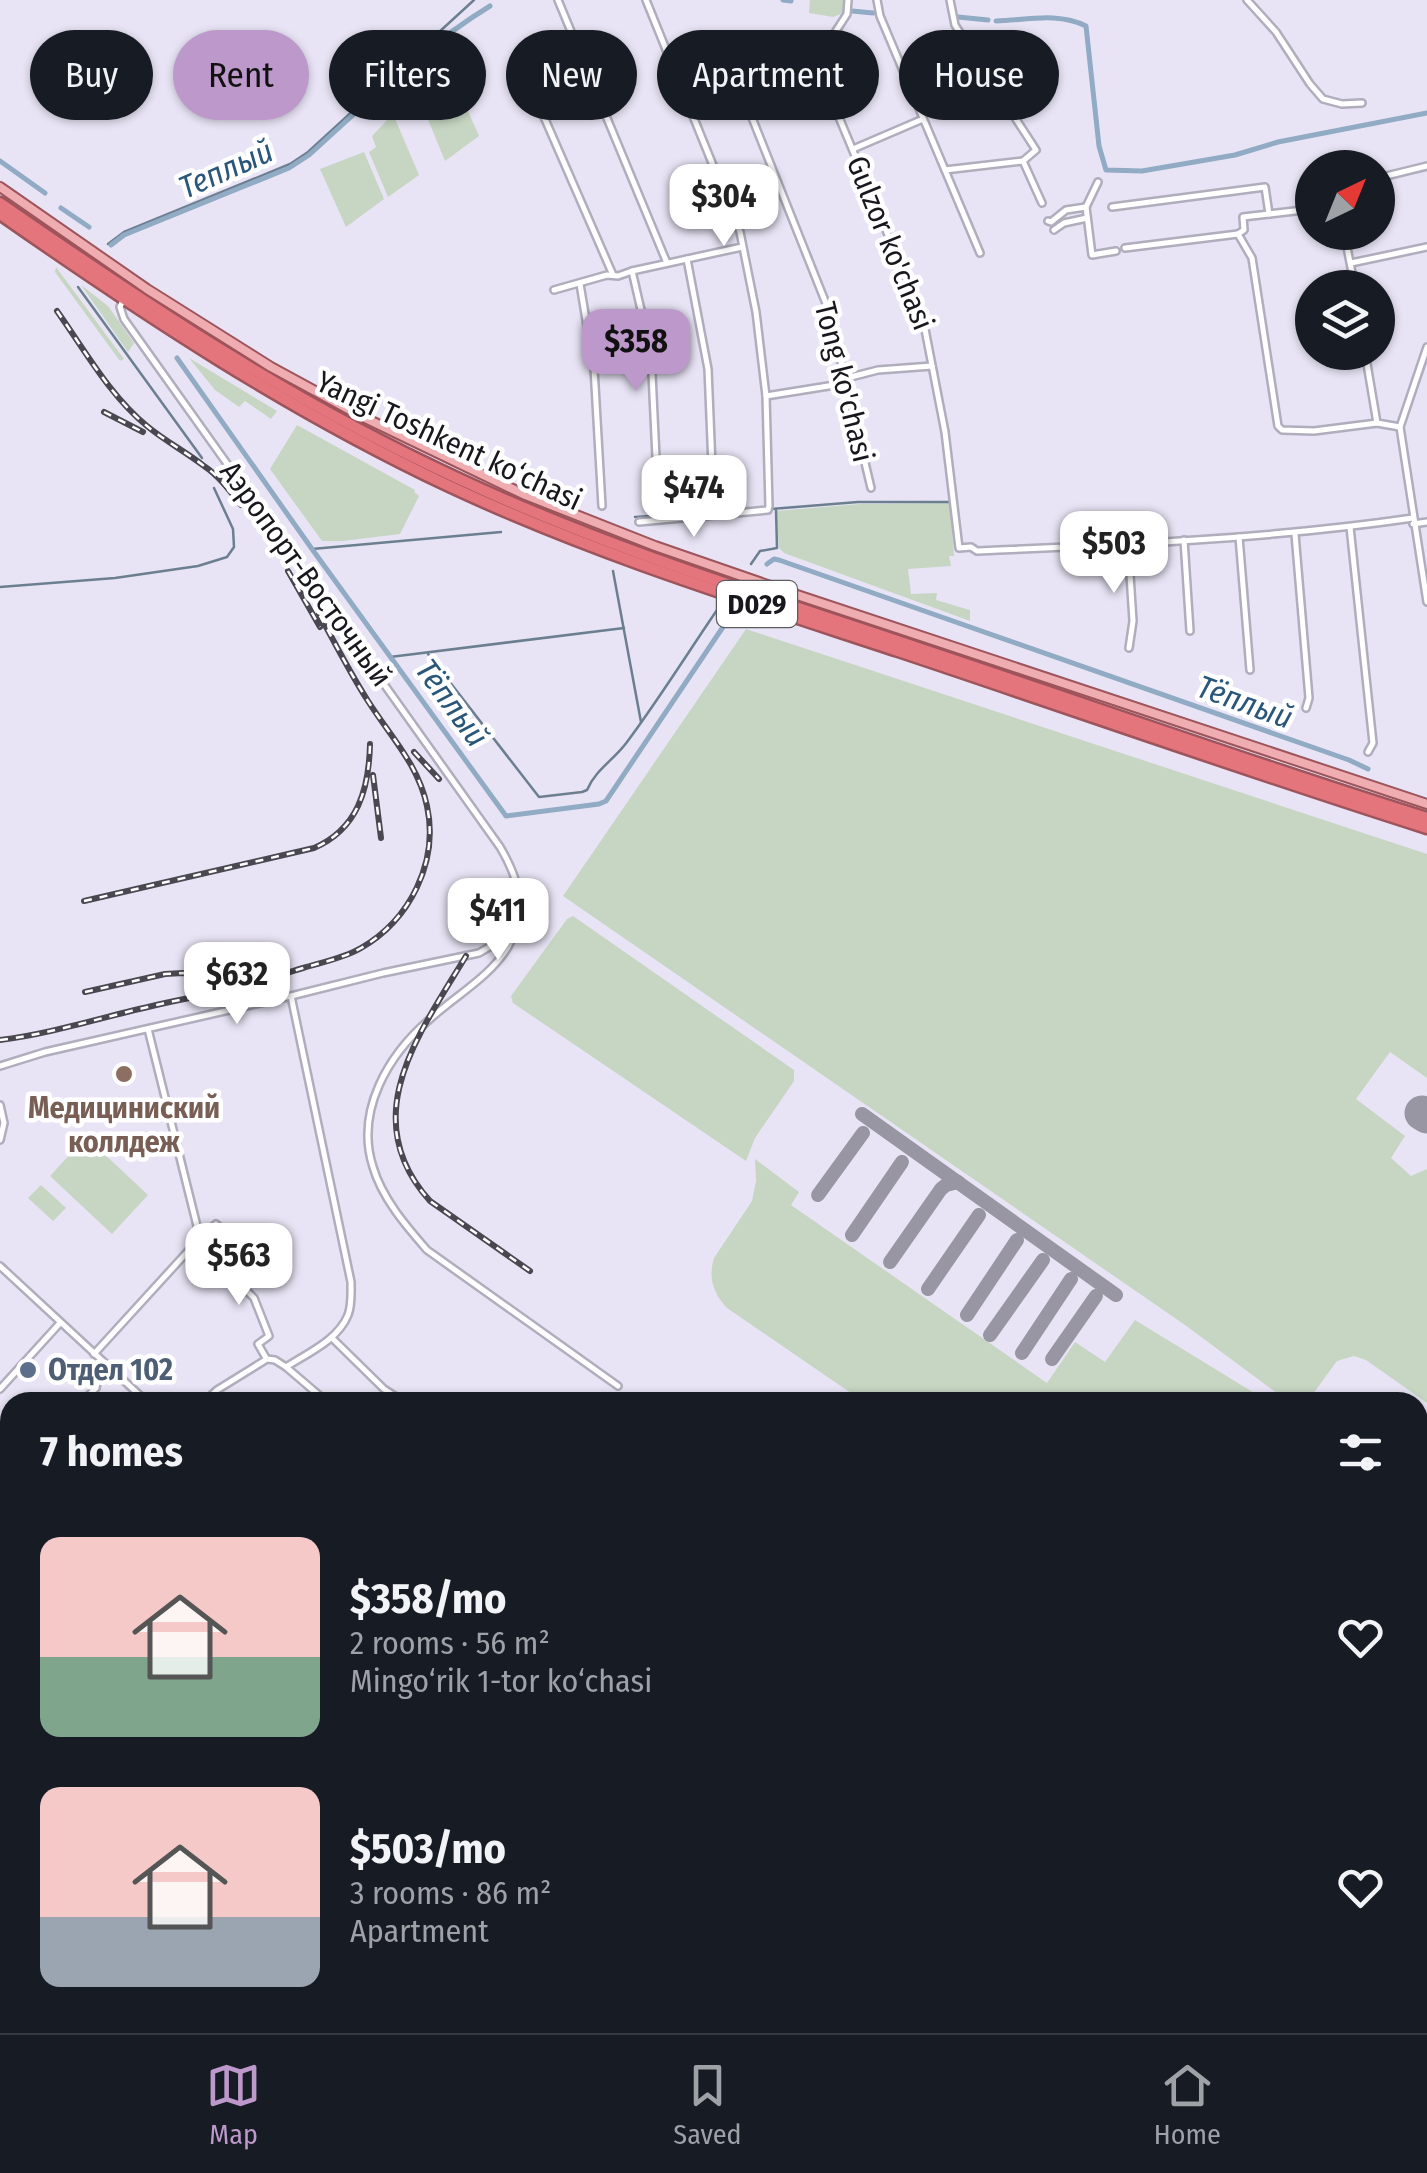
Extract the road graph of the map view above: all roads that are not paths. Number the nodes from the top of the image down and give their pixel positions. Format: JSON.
{"nodes":[{"id":1,"x":558,"y":0,"type":"edge"},
{"id":2,"x":646,"y":0,"type":"edge"},
{"id":3,"x":848,"y":0,"type":"edge"},
{"id":4,"x":877,"y":0,"type":"edge"},
{"id":5,"x":950,"y":0,"type":"edge"},
{"id":6,"x":1247,"y":0,"type":"edge"},
{"id":7,"x":658,"y":30,"type":"edge"},
{"id":8,"x":836,"y":30,"type":"edge"},
{"id":9,"x":899,"y":62,"type":"edge"},
{"id":10,"x":1362,"y":103,"type":"dead end"},
{"id":11,"x":545,"y":120,"type":"edge"},
{"id":12,"x":695,"y":120,"type":"edge"},
{"id":13,"x":752,"y":120,"type":"edge"},
{"id":14,"x":840,"y":120,"type":"edge"},
{"id":15,"x":921,"y":120,"type":"edge"},
{"id":16,"x":923,"y":120,"type":"edge"},
{"id":17,"x":852,"y":149,"type":"junction"},
{"id":18,"x":1023,"y":161,"type":"junction"},
{"id":19,"x":1427,"y":166,"type":"edge"},
{"id":20,"x":946,"y":170,"type":"junction"},
{"id":21,"x":1395,"y":174,"type":"edge"},
{"id":22,"x":1098,"y":182,"type":"dead end"},
{"id":23,"x":0,"y":187,"type":"edge"},
{"id":24,"x":0,"y":203,"type":"edge"},
{"id":25,"x":1042,"y":204,"type":"dead end"},
{"id":26,"x":1086,"y":207,"type":"junction"},
{"id":27,"x":1112,"y":207,"type":"dead end"},
{"id":28,"x":1295,"y":210,"type":"edge"},
{"id":29,"x":0,"y":214,"type":"edge"},
{"id":30,"x":1269,"y":214,"type":"junction"},
{"id":31,"x":1086,"y":218,"type":"junction"},
{"id":32,"x":1048,"y":221,"type":"dead end"},
{"id":33,"x":1054,"y":230,"type":"dead end"},
{"id":34,"x":1238,"y":234,"type":"junction"},
{"id":35,"x":742,"y":247,"type":"junction"},
{"id":36,"x":1427,"y":247,"type":"edge"},
{"id":37,"x":1126,"y":248,"type":"dead end"},
{"id":38,"x":1348,"y":250,"type":"edge"},
{"id":39,"x":1116,"y":251,"type":"dead end"},
{"id":40,"x":980,"y":253,"type":"dead end"},
{"id":41,"x":688,"y":260,"type":"junction"},
{"id":42,"x":667,"y":263,"type":"junction"},
{"id":43,"x":1351,"y":263,"type":"junction"},
{"id":44,"x":1352,"y":270,"type":"edge"},
{"id":45,"x":632,"y":271,"type":"junction"},
{"id":46,"x":614,"y":276,"type":"junction"},
{"id":47,"x":580,"y":284,"type":"junction"},
{"id":48,"x":554,"y":290,"type":"dead end"},
{"id":49,"x":123,"y":300,"type":"junction"},
{"id":50,"x":1427,"y":347,"type":"edge"},
{"id":51,"x":932,"y":366,"type":"junction"},
{"id":52,"x":1368,"y":370,"type":"edge"},
{"id":53,"x":847,"y":380,"type":"junction"},
{"id":54,"x":766,"y":396,"type":"junction"},
{"id":55,"x":1378,"y":424,"type":"junction"},
{"id":56,"x":1400,"y":427,"type":"junction"},
{"id":57,"x":871,"y":488,"type":"dead end"},
{"id":58,"x":602,"y":506,"type":"dead end"},
{"id":59,"x":714,"y":512,"type":"junction"},
{"id":60,"x":658,"y":517,"type":"junction"},
{"id":61,"x":1413,"y":521,"type":"junction"},
{"id":62,"x":639,"y":522,"type":"dead end"},
{"id":63,"x":1427,"y":522,"type":"edge"},
{"id":64,"x":1350,"y":527,"type":"junction"},
{"id":65,"x":1295,"y":534,"type":"junction"},
{"id":66,"x":1239,"y":537,"type":"junction"},
{"id":67,"x":1184,"y":540,"type":"junction"},
{"id":68,"x":1128,"y":544,"type":"junction"},
{"id":69,"x":1425,"y":580,"type":"edge"},
{"id":70,"x":1427,"y":602,"type":"edge"},
{"id":71,"x":1190,"y":631,"type":"dead end"},
{"id":72,"x":1129,"y":648,"type":"dead end"},
{"id":73,"x":1250,"y":670,"type":"dead end"},
{"id":74,"x":1306,"y":708,"type":"dead end"},
{"id":75,"x":1368,"y":752,"type":"dead end"},
{"id":76,"x":1427,"y":804,"type":"edge"},
{"id":77,"x":1427,"y":818,"type":"edge"},
{"id":78,"x":1427,"y":828,"type":"edge"},
{"id":79,"x":514,"y":933,"type":"junction"},
{"id":80,"x":291,"y":996,"type":"junction"},
{"id":81,"x":148,"y":1030,"type":"junction"},
{"id":82,"x":0,"y":1066,"type":"edge"},
{"id":83,"x":0,"y":1105,"type":"edge"},
{"id":84,"x":0,"y":1140,"type":"edge"},
{"id":85,"x":200,"y":1238,"type":"junction"},
{"id":86,"x":0,"y":1266,"type":"edge"},
{"id":87,"x":60,"y":1323,"type":"junction"},
{"id":88,"x":332,"y":1338,"type":"junction"},
{"id":89,"x":94,"y":1354,"type":"junction"},
{"id":90,"x":267,"y":1359,"type":"junction"},
{"id":91,"x":102,"y":1361,"type":"junction"},
{"id":92,"x":286,"y":1367,"type":"junction"},
{"id":93,"x":618,"y":1386,"type":"dead end"},
{"id":94,"x":0,"y":1389,"type":"edge"},
{"id":95,"x":92,"y":1392,"type":"edge"},
{"id":96,"x":135,"y":1392,"type":"edge"},
{"id":97,"x":215,"y":1392,"type":"edge"},
{"id":98,"x":315,"y":1392,"type":"edge"},
{"id":99,"x":390,"y":1392,"type":"edge"}],
"edges":[{"from":1,"to":42,"type":"street"},
{"from":2,"to":7,"type":"street"},
{"from":3,"to":8,"type":"street"},
{"from":4,"to":9,"type":"street"},
{"from":5,"to":18,"type":"street"},
{"from":6,"to":10,"type":"street"},
{"from":11,"to":46,"type":"street"},
{"from":12,"to":35,"type":"street"},
{"from":13,"to":53,"type":"street","name":"Tong ko'chasi"},
{"from":14,"to":17,"type":"street","name":"Gulzor ko'chasi"},
{"from":15,"to":17,"type":"street"},
{"from":16,"to":20,"type":"street"},
{"from":17,"to":51,"type":"street","name":"Gulzor ko'chasi"},
{"from":18,"to":20,"type":"street"},
{"from":18,"to":25,"type":"street"},
{"from":19,"to":21,"type":"street"},
{"from":20,"to":40,"type":"street"},
{"from":22,"to":26,"type":"street"},
{"from":23,"to":76,"type":"main road"},
{"from":24,"to":77,"type":"highway","name":"Yangi Toshkent ko‘chasi","number":"D029"},
{"from":26,"to":31,"type":"street"},
{"from":26,"to":32,"type":"street"},
{"from":27,"to":30,"type":"street"},
{"from":28,"to":30,"type":"street"},
{"from":29,"to":49,"type":"highway","name":"Yangi Toshkent ko‘chasi","number":"D029"},
{"from":30,"to":34,"type":"street"},
{"from":31,"to":33,"type":"street"},
{"from":31,"to":39,"type":"street"},
{"from":34,"to":37,"type":"street"},
{"from":34,"to":55,"type":"street"},
{"from":35,"to":41,"type":"street"},
{"from":35,"to":54,"type":"street"},
{"from":36,"to":43,"type":"street"},
{"from":38,"to":43,"type":"street"},
{"from":41,"to":42,"type":"street"},
{"from":41,"to":59,"type":"street"},
{"from":42,"to":45,"type":"street"},
{"from":43,"to":44,"type":"street"},
{"from":45,"to":46,"type":"street"},
{"from":45,"to":60,"type":"street"},
{"from":46,"to":47,"type":"street"},
{"from":47,"to":48,"type":"street"},
{"from":47,"to":58,"type":"street"},
{"from":49,"to":78,"type":"highway","name":"Yangi Toshkent ko‘chasi","number":"D029"},
{"from":49,"to":79,"type":"street","name":"Аэропорт-Восточный"},
{"from":50,"to":56,"type":"street"},
{"from":51,"to":53,"type":"street"},
{"from":51,"to":68,"type":"street","name":"Gulzor ko'chasi"},
{"from":52,"to":55,"type":"street"},
{"from":53,"to":54,"type":"street"},
{"from":53,"to":57,"type":"street","name":"Tong ko'chasi"},
{"from":54,"to":59,"type":"street"},
{"from":55,"to":56,"type":"street"},
{"from":56,"to":61,"type":"street"},
{"from":59,"to":60,"type":"street"},
{"from":60,"to":62,"type":"street"},
{"from":61,"to":63,"type":"street"},
{"from":61,"to":64,"type":"street"},
{"from":61,"to":69,"type":"street"},
{"from":64,"to":65,"type":"street"},
{"from":64,"to":75,"type":"street"},
{"from":65,"to":66,"type":"street"},
{"from":65,"to":74,"type":"street"},
{"from":66,"to":67,"type":"street"},
{"from":66,"to":73,"type":"street"},
{"from":67,"to":68,"type":"street"},
{"from":67,"to":71,"type":"street"},
{"from":68,"to":72,"type":"street"},
{"from":69,"to":70,"type":"street"},
{"from":79,"to":80,"type":"street"},
{"from":79,"to":93,"type":"street"},
{"from":80,"to":81,"type":"street"},
{"from":80,"to":88,"type":"street"},
{"from":81,"to":82,"type":"street"},
{"from":81,"to":85,"type":"street"},
{"from":83,"to":84,"type":"street"},
{"from":85,"to":89,"type":"street"},
{"from":85,"to":90,"type":"street"},
{"from":86,"to":87,"type":"street"},
{"from":87,"to":89,"type":"street"},
{"from":87,"to":94,"type":"street"},
{"from":88,"to":92,"type":"street"},
{"from":88,"to":99,"type":"street"},
{"from":89,"to":91,"type":"street"},
{"from":90,"to":92,"type":"street"},
{"from":90,"to":97,"type":"street"},
{"from":91,"to":95,"type":"street"},
{"from":91,"to":96,"type":"street"},
{"from":92,"to":98,"type":"street"}]}
